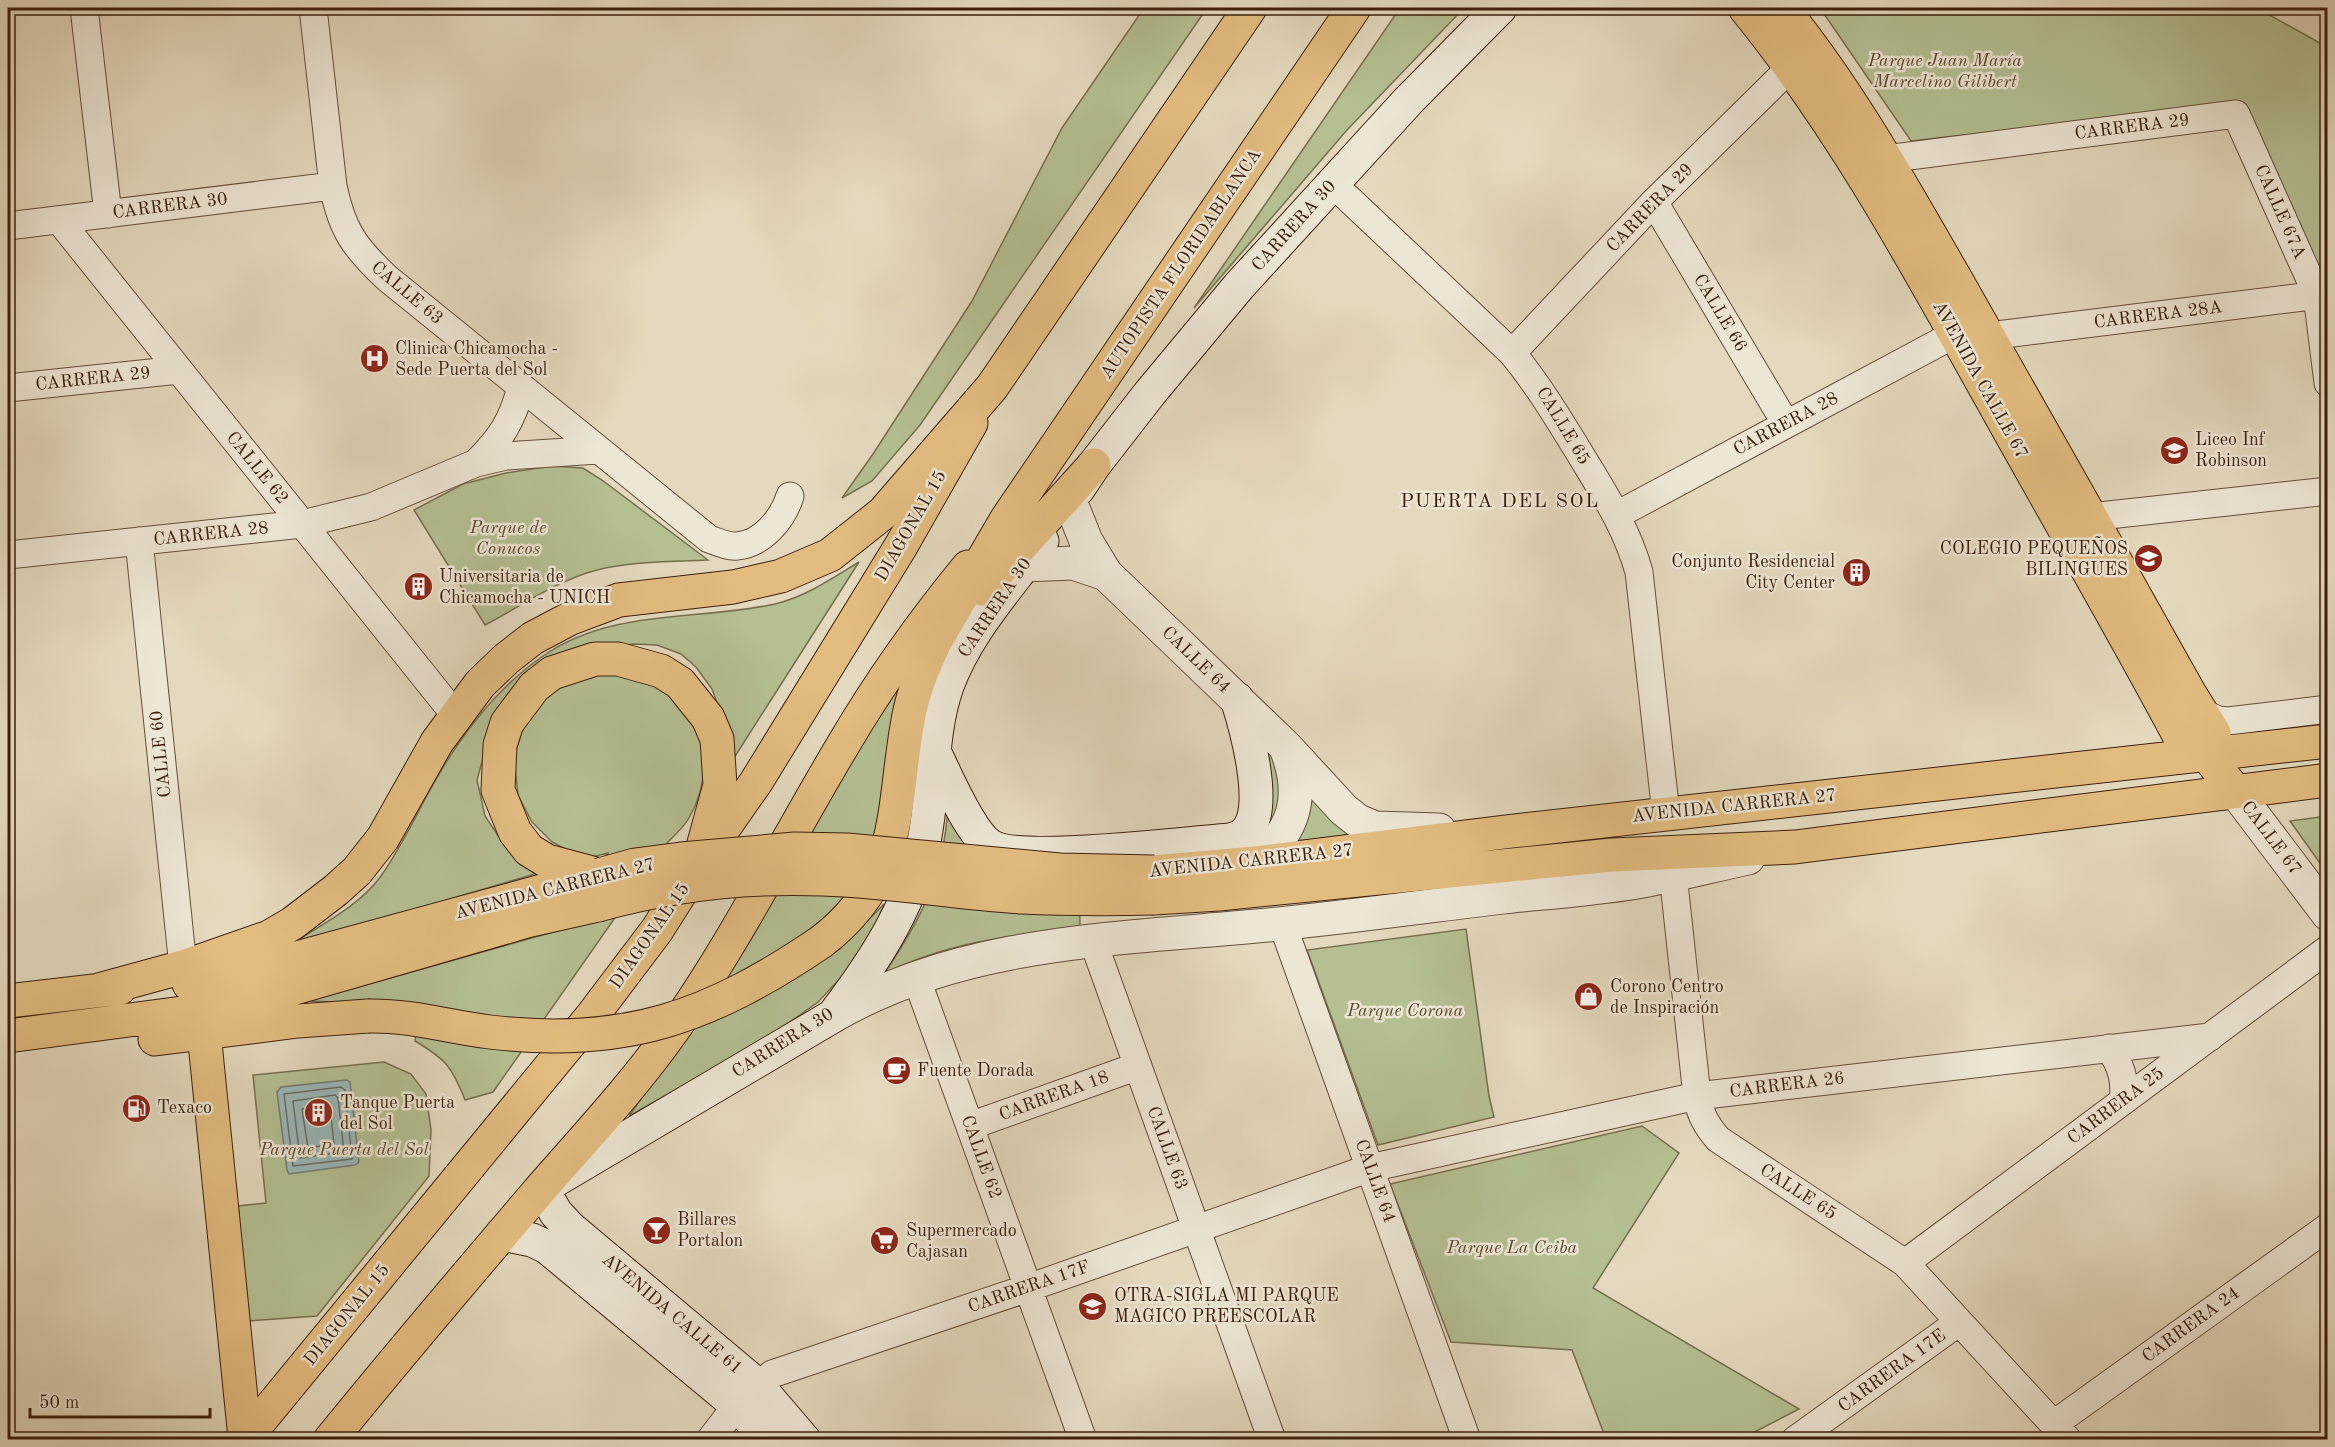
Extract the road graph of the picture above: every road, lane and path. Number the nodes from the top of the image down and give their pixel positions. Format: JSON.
{"nodes":[{"id":1,"x":84,"y":8,"type":"edge"},
{"id":2,"x":313,"y":8,"type":"edge"},
{"id":3,"x":1250,"y":8,"type":"edge"},
{"id":4,"x":1354,"y":8,"type":"edge"},
{"id":5,"x":1500,"y":8,"type":"edge"},
{"id":6,"x":1745,"y":8,"type":"edge"},
{"id":7,"x":1782,"y":8,"type":"edge"},
{"id":8,"x":1791,"y":67,"type":"junction"},
{"id":9,"x":2236,"y":114,"type":"joint"},
{"id":10,"x":1886,"y":159,"type":"junction"},
{"id":11,"x":1333,"y":184,"type":"junction"},
{"id":12,"x":333,"y":186,"type":"junction"},
{"id":13,"x":1654,"y":202,"type":"junction"},
{"id":14,"x":108,"y":214,"type":"junction"},
{"id":15,"x":59,"y":220,"type":"junction"},
{"id":16,"x":8,"y":226,"type":"edge"},
{"id":17,"x":2322,"y":294,"type":"edge"},
{"id":18,"x":1955,"y":334,"type":"junction"},
{"id":19,"x":1989,"y":336,"type":"junction"},
{"id":20,"x":1512,"y":353,"type":"junction"},
{"id":21,"x":179,"y":370,"type":"junction"},
{"id":22,"x":2328,"y":383,"type":"edge"},
{"id":23,"x":521,"y":387,"type":"junction"},
{"id":24,"x":992,"y":387,"type":"junction"},
{"id":25,"x":8,"y":388,"type":"edge"},
{"id":26,"x":1786,"y":424,"type":"junction"},
{"id":27,"x":598,"y":450,"type":"junction"},
{"id":28,"x":476,"y":463,"type":"junction"},
{"id":29,"x":1094,"y":465,"type":"junction"},
{"id":30,"x":2328,"y":491,"type":"edge"},
{"id":31,"x":790,"y":496,"type":"dead end"},
{"id":32,"x":1070,"y":501,"type":"junction"},
{"id":33,"x":1617,"y":515,"type":"junction"},
{"id":34,"x":2091,"y":517,"type":"junction"},
{"id":35,"x":1006,"y":520,"type":"junction"},
{"id":36,"x":2059,"y":520,"type":"junction"},
{"id":37,"x":302,"y":524,"type":"junction"},
{"id":38,"x":139,"y":541,"type":"junction"},
{"id":39,"x":8,"y":555,"type":"edge"},
{"id":40,"x":1024,"y":565,"type":"junction"},
{"id":41,"x":1106,"y":574,"type":"junction"},
{"id":42,"x":935,"y":642,"type":"junction"},
{"id":43,"x":1237,"y":699,"type":"junction"},
{"id":44,"x":2328,"y":709,"type":"edge"},
{"id":45,"x":2201,"y":712,"type":"junction"},
{"id":46,"x":456,"y":716,"type":"junction"},
{"id":47,"x":2328,"y":741,"type":"edge"},
{"id":48,"x":1286,"y":747,"type":"junction"},
{"id":49,"x":933,"y":749,"type":"junction"},
{"id":50,"x":2206,"y":754,"type":"junction"},
{"id":51,"x":2328,"y":780,"type":"edge"},
{"id":52,"x":2235,"y":791,"type":"junction"},
{"id":53,"x":1666,"y":814,"type":"junction"},
{"id":54,"x":1513,"y":831,"type":"junction"},
{"id":55,"x":1795,"y":847,"type":"junction"},
{"id":56,"x":1088,"y":851,"type":"junction"},
{"id":57,"x":1255,"y":863,"type":"junction"},
{"id":58,"x":698,"y":865,"type":"junction"},
{"id":59,"x":1673,"y":874,"type":"junction"},
{"id":60,"x":1154,"y":885,"type":"junction"},
{"id":61,"x":598,"y":890,"type":"junction"},
{"id":62,"x":2328,"y":914,"type":"edge"},
{"id":63,"x":1282,"y":923,"type":"junction"},
{"id":64,"x":1094,"y":941,"type":"junction"},
{"id":65,"x":2328,"y":949,"type":"edge"},
{"id":66,"x":183,"y":967,"type":"junction"},
{"id":67,"x":916,"y":977,"type":"junction"},
{"id":68,"x":99,"y":990,"type":"junction"},
{"id":69,"x":8,"y":1001,"type":"edge"},
{"id":70,"x":833,"y":1016,"type":"junction"},
{"id":71,"x":204,"y":1033,"type":"junction"},
{"id":72,"x":8,"y":1036,"type":"edge"},
{"id":73,"x":2210,"y":1036,"type":"junction"},
{"id":74,"x":2109,"y":1048,"type":"junction"},
{"id":75,"x":8,"y":1058,"type":"edge"},
{"id":76,"x":1138,"y":1066,"type":"junction"},
{"id":77,"x":1697,"y":1096,"type":"junction"},
{"id":78,"x":2123,"y":1101,"type":"junction"},
{"id":79,"x":970,"y":1126,"type":"junction"},
{"id":80,"x":1370,"y":1168,"type":"junction"},
{"id":81,"x":542,"y":1188,"type":"junction"},
{"id":82,"x":2328,"y":1227,"type":"edge"},
{"id":83,"x":1196,"y":1229,"type":"junction"},
{"id":84,"x":502,"y":1234,"type":"junction"},
{"id":85,"x":1905,"y":1263,"type":"junction"},
{"id":86,"x":1028,"y":1288,"type":"junction"},
{"id":87,"x":1959,"y":1322,"type":"junction"},
{"id":88,"x":747,"y":1395,"type":"junction"},
{"id":89,"x":2061,"y":1432,"type":"edge"},
{"id":90,"x":244,"y":1439,"type":"edge"},
{"id":91,"x":330,"y":1440,"type":"edge"},
{"id":92,"x":710,"y":1440,"type":"edge"},
{"id":93,"x":769,"y":1440,"type":"edge"},
{"id":94,"x":804,"y":1440,"type":"edge"},
{"id":95,"x":1083,"y":1440,"type":"edge"},
{"id":96,"x":1272,"y":1440,"type":"edge"},
{"id":97,"x":1467,"y":1440,"type":"edge"},
{"id":98,"x":1795,"y":1440,"type":"edge"}],
"edges":[{"from":1,"to":14,"type":"street"},
{"from":2,"to":12,"type":"street","name":"CALLE 63"},
{"from":3,"to":24,"type":"main road"},
{"from":4,"to":35,"type":"main road","name":"AUTOPISTA FLORIDABLANCA"},
{"from":5,"to":11,"type":"main road","name":"CARRERA 30"},
{"from":6,"to":8,"type":"main road","name":"AVENIDA CALLE 67"},
{"from":7,"to":10,"type":"main road","name":"AVENIDA CALLE 67"},
{"from":8,"to":13,"type":"street","name":"CARRERA 29"},
{"from":8,"to":18,"type":"main road","name":"AVENIDA CALLE 67"},
{"from":9,"to":10,"type":"street","name":"CARRERA 29"},
{"from":9,"to":17,"type":"street","name":"CALLE 67A"},
{"from":10,"to":19,"type":"main road","name":"AVENIDA CALLE 67"},
{"from":11,"to":20,"type":"street","name":"CALLE 65"},
{"from":11,"to":29,"type":"main road","name":"CARRERA 30"},
{"from":12,"to":14,"type":"street","name":"CARRERA 30"},
{"from":12,"to":23,"type":"street","name":"CALLE 63"},
{"from":13,"to":20,"type":"street","name":"CARRERA 29"},
{"from":13,"to":26,"type":"street","name":"CALLE 66"},
{"from":14,"to":15,"type":"street","name":"CARRERA 30"},
{"from":15,"to":16,"type":"street","name":"CARRERA 30"},
{"from":15,"to":21,"type":"street","name":"CALLE 62"},
{"from":17,"to":19,"type":"street","name":"CARRERA 28A"},
{"from":17,"to":22,"type":"street","name":"CALLE 67A"},
{"from":18,"to":26,"type":"street","name":"CARRERA 28"},
{"from":18,"to":36,"type":"main road","name":"AVENIDA CALLE 67"},
{"from":19,"to":34,"type":"main road","name":"AVENIDA CALLE 67"},
{"from":20,"to":33,"type":"street","name":"CALLE 65"},
{"from":21,"to":25,"type":"street","name":"CARRERA 29"},
{"from":21,"to":37,"type":"street","name":"CALLE 62"},
{"from":23,"to":27,"type":"street","name":"CALLE 63"},
{"from":23,"to":28,"type":"street","name":"CARRERA 28"},
{"from":24,"to":46,"type":"main road"},
{"from":24,"to":58,"type":"main road","name":"DIAGONAL 15"},
{"from":26,"to":33,"type":"street","name":"CARRERA 28"},
{"from":27,"to":28,"type":"street","name":"CARRERA 28"},
{"from":27,"to":31,"type":"street","name":"CALLE 63"},
{"from":28,"to":37,"type":"street","name":"CARRERA 28"},
{"from":29,"to":32,"type":"main road","name":"CARRERA 30"},
{"from":29,"to":42,"type":"main road"},
{"from":30,"to":34,"type":"street"},
{"from":32,"to":40,"type":"main road","name":"CARRERA 30"},
{"from":32,"to":41,"type":"main road","name":"CALLE 64"},
{"from":33,"to":53,"type":"street","name":"CALLE 65"},
{"from":34,"to":36,"type":"street"},
{"from":34,"to":45,"type":"main road","name":"AVENIDA CALLE 67"},
{"from":35,"to":42,"type":"main road"},
{"from":35,"to":81,"type":"main road"},
{"from":36,"to":50,"type":"main road","name":"AVENIDA CALLE 67"},
{"from":37,"to":38,"type":"street","name":"CARRERA 28"},
{"from":37,"to":46,"type":"street","name":"CALLE 62"},
{"from":38,"to":39,"type":"street","name":"CARRERA 28"},
{"from":38,"to":66,"type":"street","name":"CALLE 60"},
{"from":40,"to":41,"type":"main road","name":"CALLE 64"},
{"from":40,"to":49,"type":"main road","name":"CARRERA 30"},
{"from":41,"to":43,"type":"main road","name":"CALLE 64"},
{"from":42,"to":71,"type":"main road","bridge":true},
{"from":43,"to":48,"type":"main road","name":"CALLE 64"},
{"from":43,"to":56,"type":"main road"},
{"from":44,"to":45,"type":"street"},
{"from":45,"to":50,"type":"main road","name":"AVENIDA CALLE 67"},
{"from":46,"to":66,"type":"main road"},
{"from":47,"to":50,"type":"main road","name":"AVENIDA CARRERA 27"},
{"from":48,"to":54,"type":"main road","name":"CALLE 64"},
{"from":48,"to":57,"type":"main road","name":"CALLE 64"},
{"from":49,"to":56,"type":"main road"},
{"from":49,"to":70,"type":"main road","name":"CARRERA 30"},
{"from":50,"to":52,"type":"main road","name":"AVENIDA CALLE 67"},
{"from":50,"to":53,"type":"main road","name":"AVENIDA CARRERA 27"},
{"from":51,"to":52,"type":"main road","name":"AVENIDA CARRERA 27"},
{"from":52,"to":55,"type":"main road","name":"AVENIDA CARRERA 27"},
{"from":52,"to":62,"type":"main road","name":"CALLE 67"},
{"from":53,"to":54,"type":"main road","name":"AVENIDA CARRERA 27"},
{"from":54,"to":57,"type":"main road","name":"AVENIDA CARRERA 27"},
{"from":55,"to":59,"type":"main road","name":"AVENIDA CARRERA 27"},
{"from":55,"to":60,"type":"main road","name":"AVENIDA CARRERA 27"},
{"from":56,"to":64,"type":"main road","name":"CALLE 63"},
{"from":57,"to":60,"type":"main road","name":"AVENIDA CARRERA 27"},
{"from":58,"to":61,"type":"main road"},
{"from":58,"to":90,"type":"main road","name":"DIAGONAL 15"},
{"from":59,"to":63,"type":"main road","name":"AVENIDA CARRERA 27"},
{"from":59,"to":77,"type":"street","name":"CALLE 65"},
{"from":60,"to":61,"type":"main road","name":"AVENIDA CARRERA 27","bridge":true},
{"from":61,"to":68,"type":"main road","name":"AVENIDA CARRERA 27"},
{"from":61,"to":72,"type":"main road","name":"AVENIDA CARRERA 27"},
{"from":63,"to":64,"type":"main road","name":"AVENIDA CARRERA 27"},
{"from":63,"to":80,"type":"street","name":"CALLE 64"},
{"from":64,"to":67,"type":"main road","name":"AVENIDA CARRERA 27"},
{"from":64,"to":76,"type":"street","name":"CALLE 63"},
{"from":65,"to":73,"type":"street","name":"CARRERA 25"},
{"from":66,"to":68,"type":"main road"},
{"from":67,"to":70,"type":"main road","name":"AVENIDA CARRERA 27"},
{"from":67,"to":79,"type":"street","name":"CALLE 62"},
{"from":68,"to":69,"type":"main road","name":"AVENIDA CARRERA 27"},
{"from":70,"to":81,"type":"main road","name":"CARRERA 30"},
{"from":71,"to":75,"type":"main road"},
{"from":71,"to":90,"type":"main road"},
{"from":73,"to":74,"type":"street","name":"CARRERA 26"},
{"from":73,"to":78,"type":"street","name":"CARRERA 25"},
{"from":74,"to":77,"type":"street","name":"CARRERA 26"},
{"from":74,"to":78,"type":"street"},
{"from":76,"to":79,"type":"street","name":"CARRERA 18"},
{"from":76,"to":83,"type":"street","name":"CALLE 63"},
{"from":77,"to":80,"type":"street","name":"CARRERA 26"},
{"from":77,"to":85,"type":"street","name":"CALLE 65"},
{"from":78,"to":85,"type":"street","name":"CARRERA 25"},
{"from":79,"to":86,"type":"street","name":"CALLE 62"},
{"from":80,"to":83,"type":"street","name":"CARRERA 17F"},
{"from":80,"to":97,"type":"street","name":"CALLE 64"},
{"from":81,"to":84,"type":"main road"},
{"from":81,"to":88,"type":"main road","name":"AVENIDA CALLE 61"},
{"from":82,"to":89,"type":"street","name":"CARRERA 24"},
{"from":83,"to":86,"type":"street","name":"CARRERA 17F"},
{"from":83,"to":96,"type":"street","name":"CALLE 63"},
{"from":84,"to":88,"type":"main road","name":"AVENIDA CALLE 61"},
{"from":84,"to":91,"type":"main road"},
{"from":85,"to":87,"type":"street","name":"CALLE 65"},
{"from":86,"to":88,"type":"street","name":"CARRERA 17F"},
{"from":86,"to":95,"type":"street","name":"CALLE 62"},
{"from":87,"to":89,"type":"street","name":"CALLE 65"},
{"from":87,"to":98,"type":"street","name":"CARRERA 17E"},
{"from":88,"to":92,"type":"street","name":"CARRERA 17F"},
{"from":88,"to":93,"type":"main road","name":"AVENIDA CALLE 61"},
{"from":88,"to":94,"type":"main road","name":"AVENIDA CALLE 61"}]}
